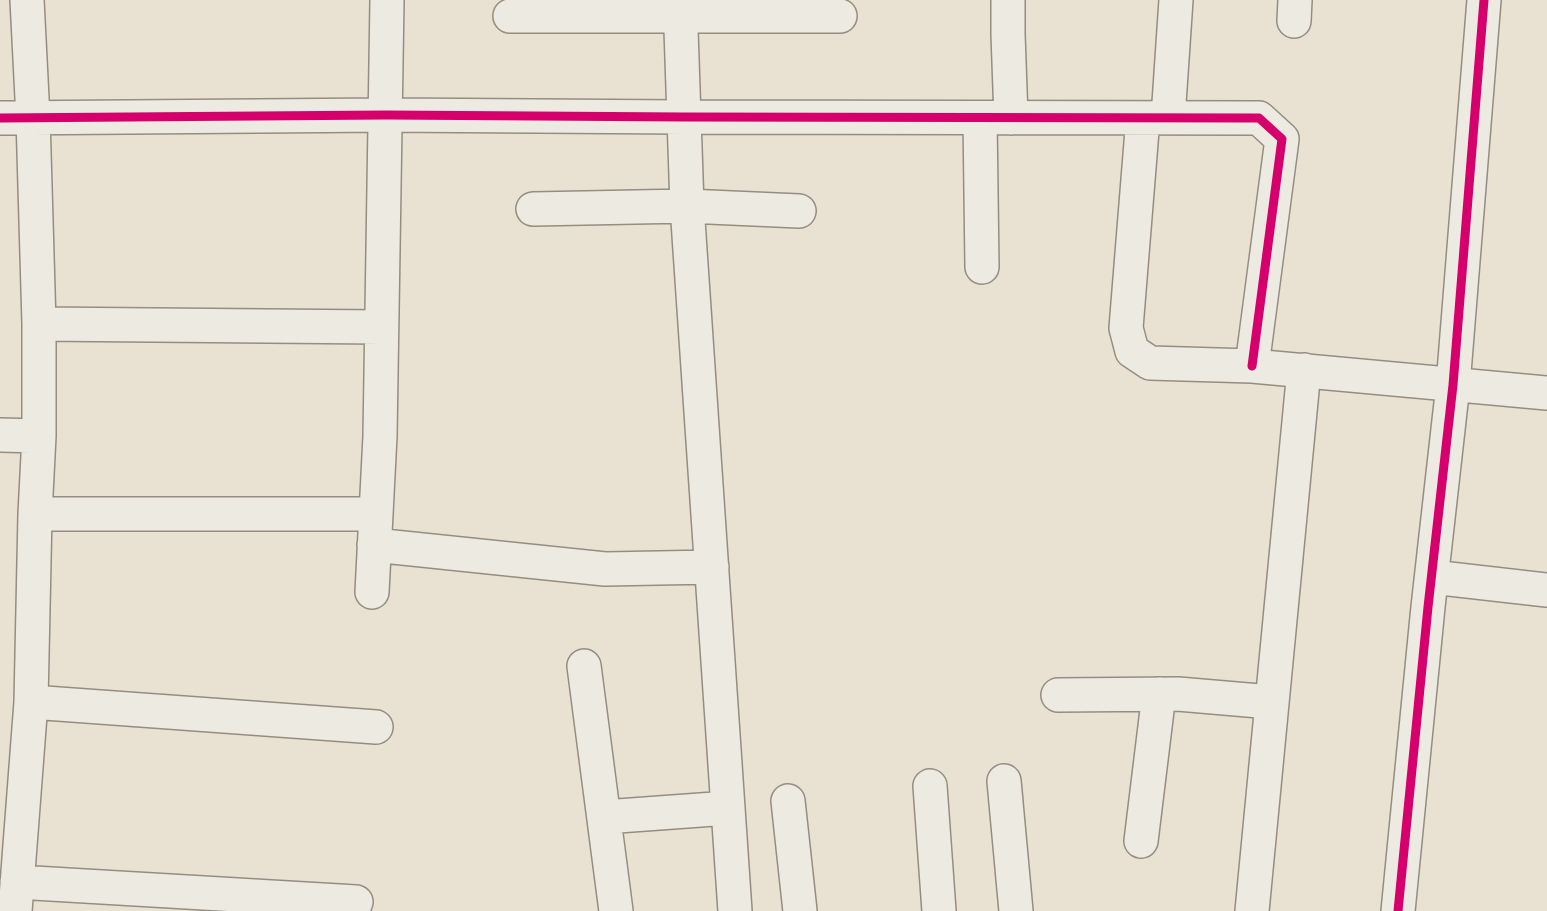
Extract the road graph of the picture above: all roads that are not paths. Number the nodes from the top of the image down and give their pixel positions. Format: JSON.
{"nodes":[{"id":1,"x":27,"y":0,"type":"edge"},
{"id":2,"x":387,"y":0,"type":"edge"},
{"id":3,"x":1008,"y":0,"type":"edge"},
{"id":4,"x":1176,"y":0,"type":"edge"},
{"id":5,"x":1484,"y":0,"type":"edge"},
{"id":6,"x":680,"y":8,"type":"edge"},
{"id":7,"x":510,"y":16,"type":"dead end"},
{"id":8,"x":840,"y":16,"type":"dead end"},
{"id":9,"x":386,"y":115,"type":"junction"},
{"id":10,"x":684,"y":117,"type":"junction"},
{"id":11,"x":0,"y":118,"type":"edge"},
{"id":12,"x":33,"y":118,"type":"junction"},
{"id":13,"x":996,"y":118,"type":"junction"},
{"id":14,"x":1156,"y":118,"type":"junction"},
{"id":15,"x":687,"y":206,"type":"junction"},
{"id":16,"x":533,"y":209,"type":"dead end"},
{"id":17,"x":799,"y":211,"type":"dead end"},
{"id":18,"x":982,"y":267,"type":"dead end"},
{"id":19,"x":39,"y":324,"type":"junction"},
{"id":20,"x":381,"y":327,"type":"junction"},
{"id":21,"x":1252,"y":366,"type":"junction"},
{"id":22,"x":1304,"y":370,"type":"junction"},
{"id":23,"x":1454,"y":385,"type":"junction"},
{"id":24,"x":1547,"y":393,"type":"edge"},
{"id":25,"x":0,"y":435,"type":"edge"},
{"id":26,"x":39,"y":436,"type":"junction"},
{"id":27,"x":35,"y":514,"type":"junction"},
{"id":28,"x":375,"y":529,"type":"junction"},
{"id":29,"x":712,"y":567,"type":"junction"},
{"id":30,"x":1432,"y":577,"type":"junction"},
{"id":31,"x":1547,"y":590,"type":"edge"},
{"id":32,"x":372,"y":592,"type":"dead end"},
{"id":33,"x":585,"y":666,"type":"dead end"},
{"id":34,"x":1159,"y":694,"type":"junction"},
{"id":35,"x":1058,"y":695,"type":"dead end"},
{"id":36,"x":31,"y":702,"type":"junction"},
{"id":37,"x":1271,"y":702,"type":"junction"},
{"id":38,"x":375,"y":727,"type":"dead end"},
{"id":39,"x":1004,"y":782,"type":"dead end"},
{"id":40,"x":930,"y":786,"type":"dead end"},
{"id":41,"x":788,"y":801,"type":"dead end"},
{"id":42,"x":728,"y":808,"type":"junction"},
{"id":43,"x":604,"y":817,"type":"junction"},
{"id":44,"x":1141,"y":842,"type":"dead end"},
{"id":45,"x":16,"y":897,"type":"edge"},
{"id":46,"x":356,"y":902,"type":"dead end"},
{"id":47,"x":616,"y":911,"type":"edge"},
{"id":48,"x":735,"y":911,"type":"edge"},
{"id":49,"x":800,"y":911,"type":"edge"},
{"id":50,"x":939,"y":911,"type":"edge"},
{"id":51,"x":1016,"y":911,"type":"edge"},
{"id":52,"x":1252,"y":911,"type":"edge"},
{"id":53,"x":1398,"y":911,"type":"edge"}],
"edges":[{"from":1,"to":12,"type":"street"},
{"from":2,"to":9,"type":"street"},
{"from":3,"to":13,"type":"street"},
{"from":4,"to":14,"type":"street"},
{"from":5,"to":23,"type":"street"},
{"from":6,"to":7,"type":"street"},
{"from":6,"to":8,"type":"street"},
{"from":6,"to":10,"type":"street"},
{"from":9,"to":10,"type":"street"},
{"from":9,"to":12,"type":"street"},
{"from":9,"to":20,"type":"street"},
{"from":10,"to":13,"type":"street"},
{"from":10,"to":15,"type":"street"},
{"from":11,"to":12,"type":"street"},
{"from":12,"to":19,"type":"street"},
{"from":13,"to":14,"type":"street"},
{"from":13,"to":18,"type":"street"},
{"from":14,"to":21,"type":"street"},
{"from":14,"to":21,"type":"street"},
{"from":15,"to":16,"type":"street"},
{"from":15,"to":17,"type":"street"},
{"from":15,"to":29,"type":"street"},
{"from":19,"to":20,"type":"street"},
{"from":19,"to":26,"type":"street"},
{"from":20,"to":28,"type":"street"},
{"from":21,"to":22,"type":"street"},
{"from":22,"to":23,"type":"street"},
{"from":22,"to":37,"type":"street"},
{"from":23,"to":24,"type":"street"},
{"from":23,"to":30,"type":"street"},
{"from":25,"to":26,"type":"street"},
{"from":26,"to":27,"type":"street"},
{"from":27,"to":28,"type":"street"},
{"from":27,"to":36,"type":"street"},
{"from":28,"to":29,"type":"street"},
{"from":28,"to":32,"type":"street"},
{"from":29,"to":42,"type":"street"},
{"from":30,"to":31,"type":"street"},
{"from":30,"to":53,"type":"street"},
{"from":33,"to":43,"type":"street"},
{"from":34,"to":35,"type":"street"},
{"from":34,"to":37,"type":"street"},
{"from":34,"to":44,"type":"street"},
{"from":36,"to":38,"type":"street"},
{"from":36,"to":45,"type":"street"},
{"from":37,"to":52,"type":"street"},
{"from":39,"to":51,"type":"street"},
{"from":40,"to":50,"type":"street"},
{"from":41,"to":49,"type":"street"},
{"from":42,"to":43,"type":"street"},
{"from":42,"to":48,"type":"street"},
{"from":43,"to":47,"type":"street"},
{"from":45,"to":46,"type":"street"}]}
